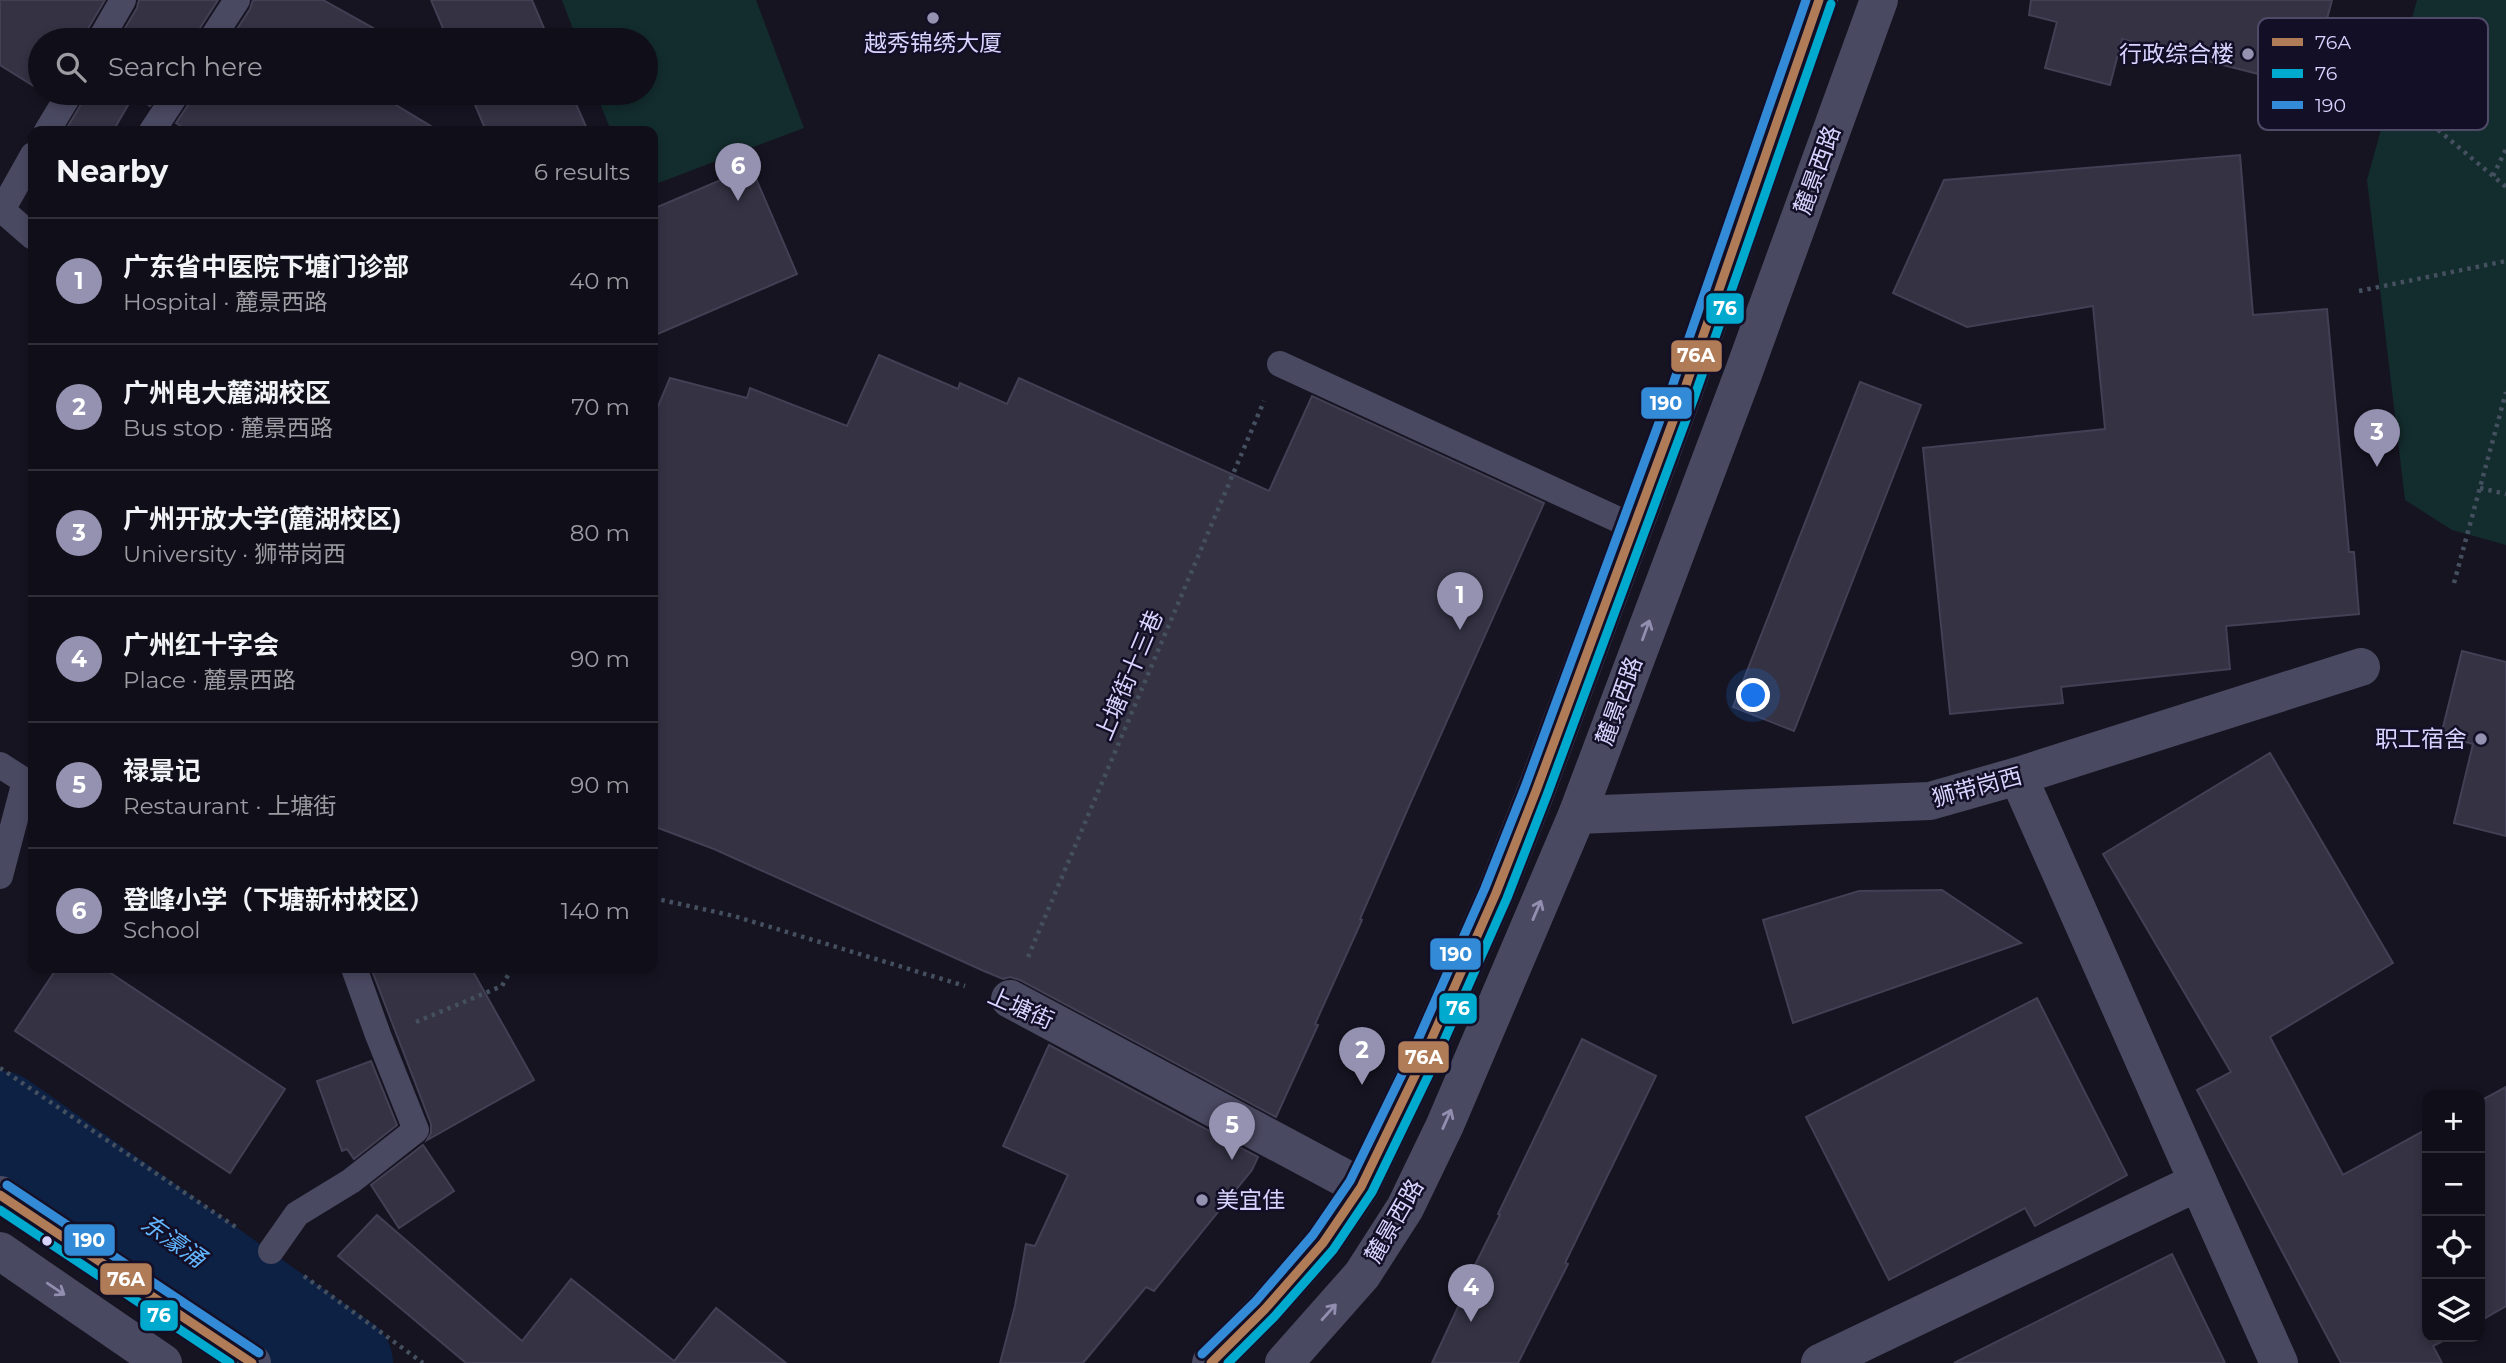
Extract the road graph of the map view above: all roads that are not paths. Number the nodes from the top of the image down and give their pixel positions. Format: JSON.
{"nodes":[{"id":1,"x":123,"y":0,"type":"edge"},
{"id":2,"x":237,"y":0,"type":"edge"},
{"id":3,"x":1819,"y":0,"type":"edge"},
{"id":4,"x":1879,"y":0,"type":"edge"},
{"id":5,"x":107,"y":28,"type":"edge"},
{"id":6,"x":219,"y":28,"type":"edge"},
{"id":7,"x":63,"y":105,"type":"edge"},
{"id":8,"x":169,"y":105,"type":"edge"},
{"id":9,"x":50,"y":126,"type":"edge"},
{"id":10,"x":155,"y":126,"type":"edge"},
{"id":11,"x":28,"y":164,"type":"edge"},
{"id":12,"x":28,"y":233,"type":"edge"},
{"id":13,"x":1280,"y":365,"type":"road end"},
{"id":14,"x":1634,"y":527,"type":"junction"},
{"id":15,"x":2361,"y":667,"type":"dead end"},
{"id":16,"x":0,"y":765,"type":"edge"},
{"id":17,"x":2018,"y":776,"type":"junction"},
{"id":18,"x":1577,"y":815,"type":"junction"},
{"id":19,"x":0,"y":876,"type":"edge"},
{"id":20,"x":356,"y":973,"type":"edge"},
{"id":21,"x":1010,"y":999,"type":"road end"},
{"id":22,"x":2198,"y":1182,"type":"junction"},
{"id":23,"x":1361,"y":1188,"type":"junction"},
{"id":24,"x":0,"y":1195,"type":"edge"},
{"id":25,"x":0,"y":1251,"type":"edge"},
{"id":26,"x":271,"y":1251,"type":"road end"},
{"id":27,"x":163,"y":1363,"type":"edge"},
{"id":28,"x":252,"y":1363,"type":"edge"},
{"id":29,"x":1211,"y":1363,"type":"edge"},
{"id":30,"x":1284,"y":1363,"type":"edge"},
{"id":31,"x":1820,"y":1363,"type":"edge"},
{"id":32,"x":2279,"y":1363,"type":"edge"}],
"edges":[{"from":1,"to":5,"type":"lane"},
{"from":2,"to":6,"type":"lane"},
{"from":3,"to":14,"type":"street","name":"麓景西路"},
{"from":18,"to":4,"type":"street","name":"麓景西路","one_way":true},
{"from":7,"to":9,"type":"lane"},
{"from":8,"to":10,"type":"lane"},
{"from":11,"to":12,"type":"lane"},
{"from":13,"to":14,"type":"lane"},
{"from":14,"to":23,"type":"street","name":"麓景西路"},
{"from":15,"to":17,"type":"street","name":"狮带岗西"},
{"from":16,"to":19,"type":"lane"},
{"from":17,"to":18,"type":"street","name":"狮带岗西"},
{"from":17,"to":22,"type":"street"},
{"from":30,"to":18,"type":"street","name":"麓景西路","one_way":true},
{"from":20,"to":26,"type":"lane"},
{"from":21,"to":23,"type":"street","name":"上塘街"},
{"from":22,"to":31,"type":"street"},
{"from":22,"to":32,"type":"street"},
{"from":23,"to":29,"type":"street","name":"麓景西路"},
{"from":24,"to":28,"type":"street"},
{"from":25,"to":27,"type":"street","one_way":true}]}
